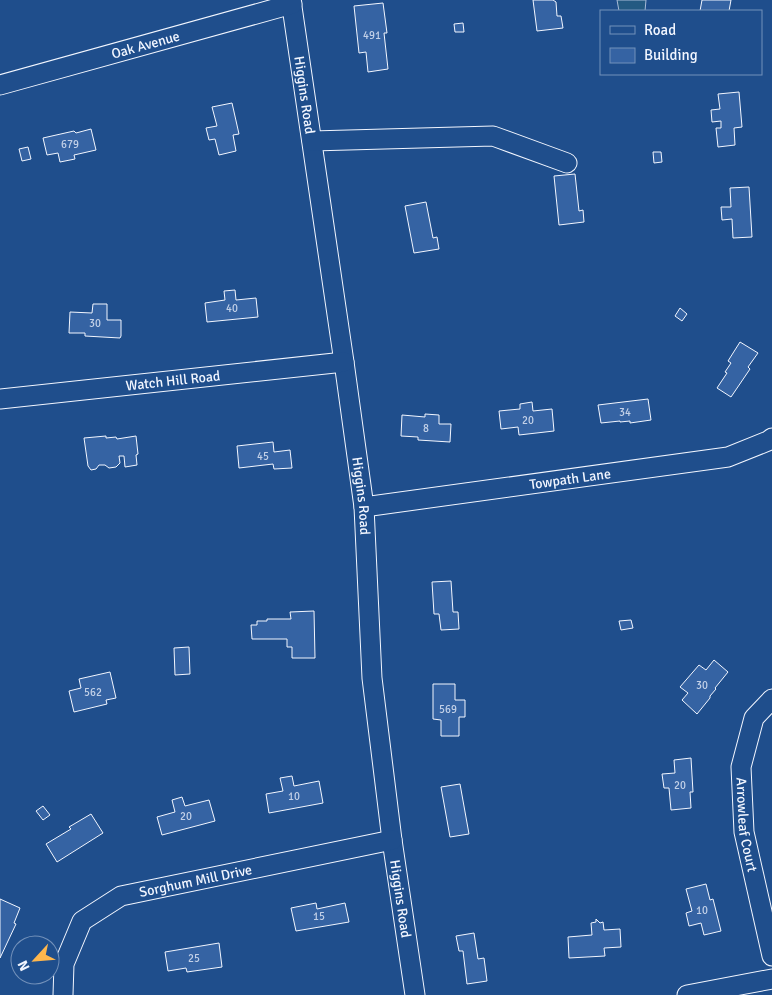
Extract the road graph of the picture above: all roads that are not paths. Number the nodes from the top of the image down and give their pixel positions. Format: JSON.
{"nodes":[{"id":1,"x":291,"y":2,"type":"edge"},
{"id":2,"x":0,"y":85,"type":"edge"},
{"id":3,"x":312,"y":141,"type":"junction"},
{"id":4,"x":566,"y":163,"type":"dead end"},
{"id":5,"x":344,"y":362,"type":"junction"},
{"id":6,"x":0,"y":399,"type":"edge"},
{"id":7,"x":772,"y":438,"type":"edge"},
{"id":8,"x":364,"y":507,"type":"junction"},
{"id":9,"x":772,"y":699,"type":"edge"},
{"id":10,"x":392,"y":840,"type":"junction"},
{"id":11,"x":772,"y":956,"type":"edge"},
{"id":12,"x":772,"y":979,"type":"edge"},
{"id":13,"x":63,"y":995,"type":"edge"},
{"id":14,"x":415,"y":995,"type":"edge"},
{"id":15,"x":687,"y":995,"type":"edge"}],
"edges":[{"from":1,"to":2,"type":"street","name":"Oak Avenue"},
{"from":1,"to":3,"type":"street","name":"Higgins Road"},
{"from":3,"to":4,"type":"street"},
{"from":3,"to":5,"type":"street","name":"Higgins Road"},
{"from":5,"to":6,"type":"street","name":"Watch Hill Road"},
{"from":5,"to":8,"type":"street","name":"Higgins Road"},
{"from":7,"to":8,"type":"street","name":"Towpath Lane"},
{"from":8,"to":10,"type":"street","name":"Higgins Road"},
{"from":9,"to":11,"type":"street","name":"Arrowleaf Court"},
{"from":10,"to":13,"type":"street","name":"Sorghum Mill Drive"},
{"from":10,"to":14,"type":"street","name":"Higgins Road"},
{"from":12,"to":15,"type":"street"}]}
